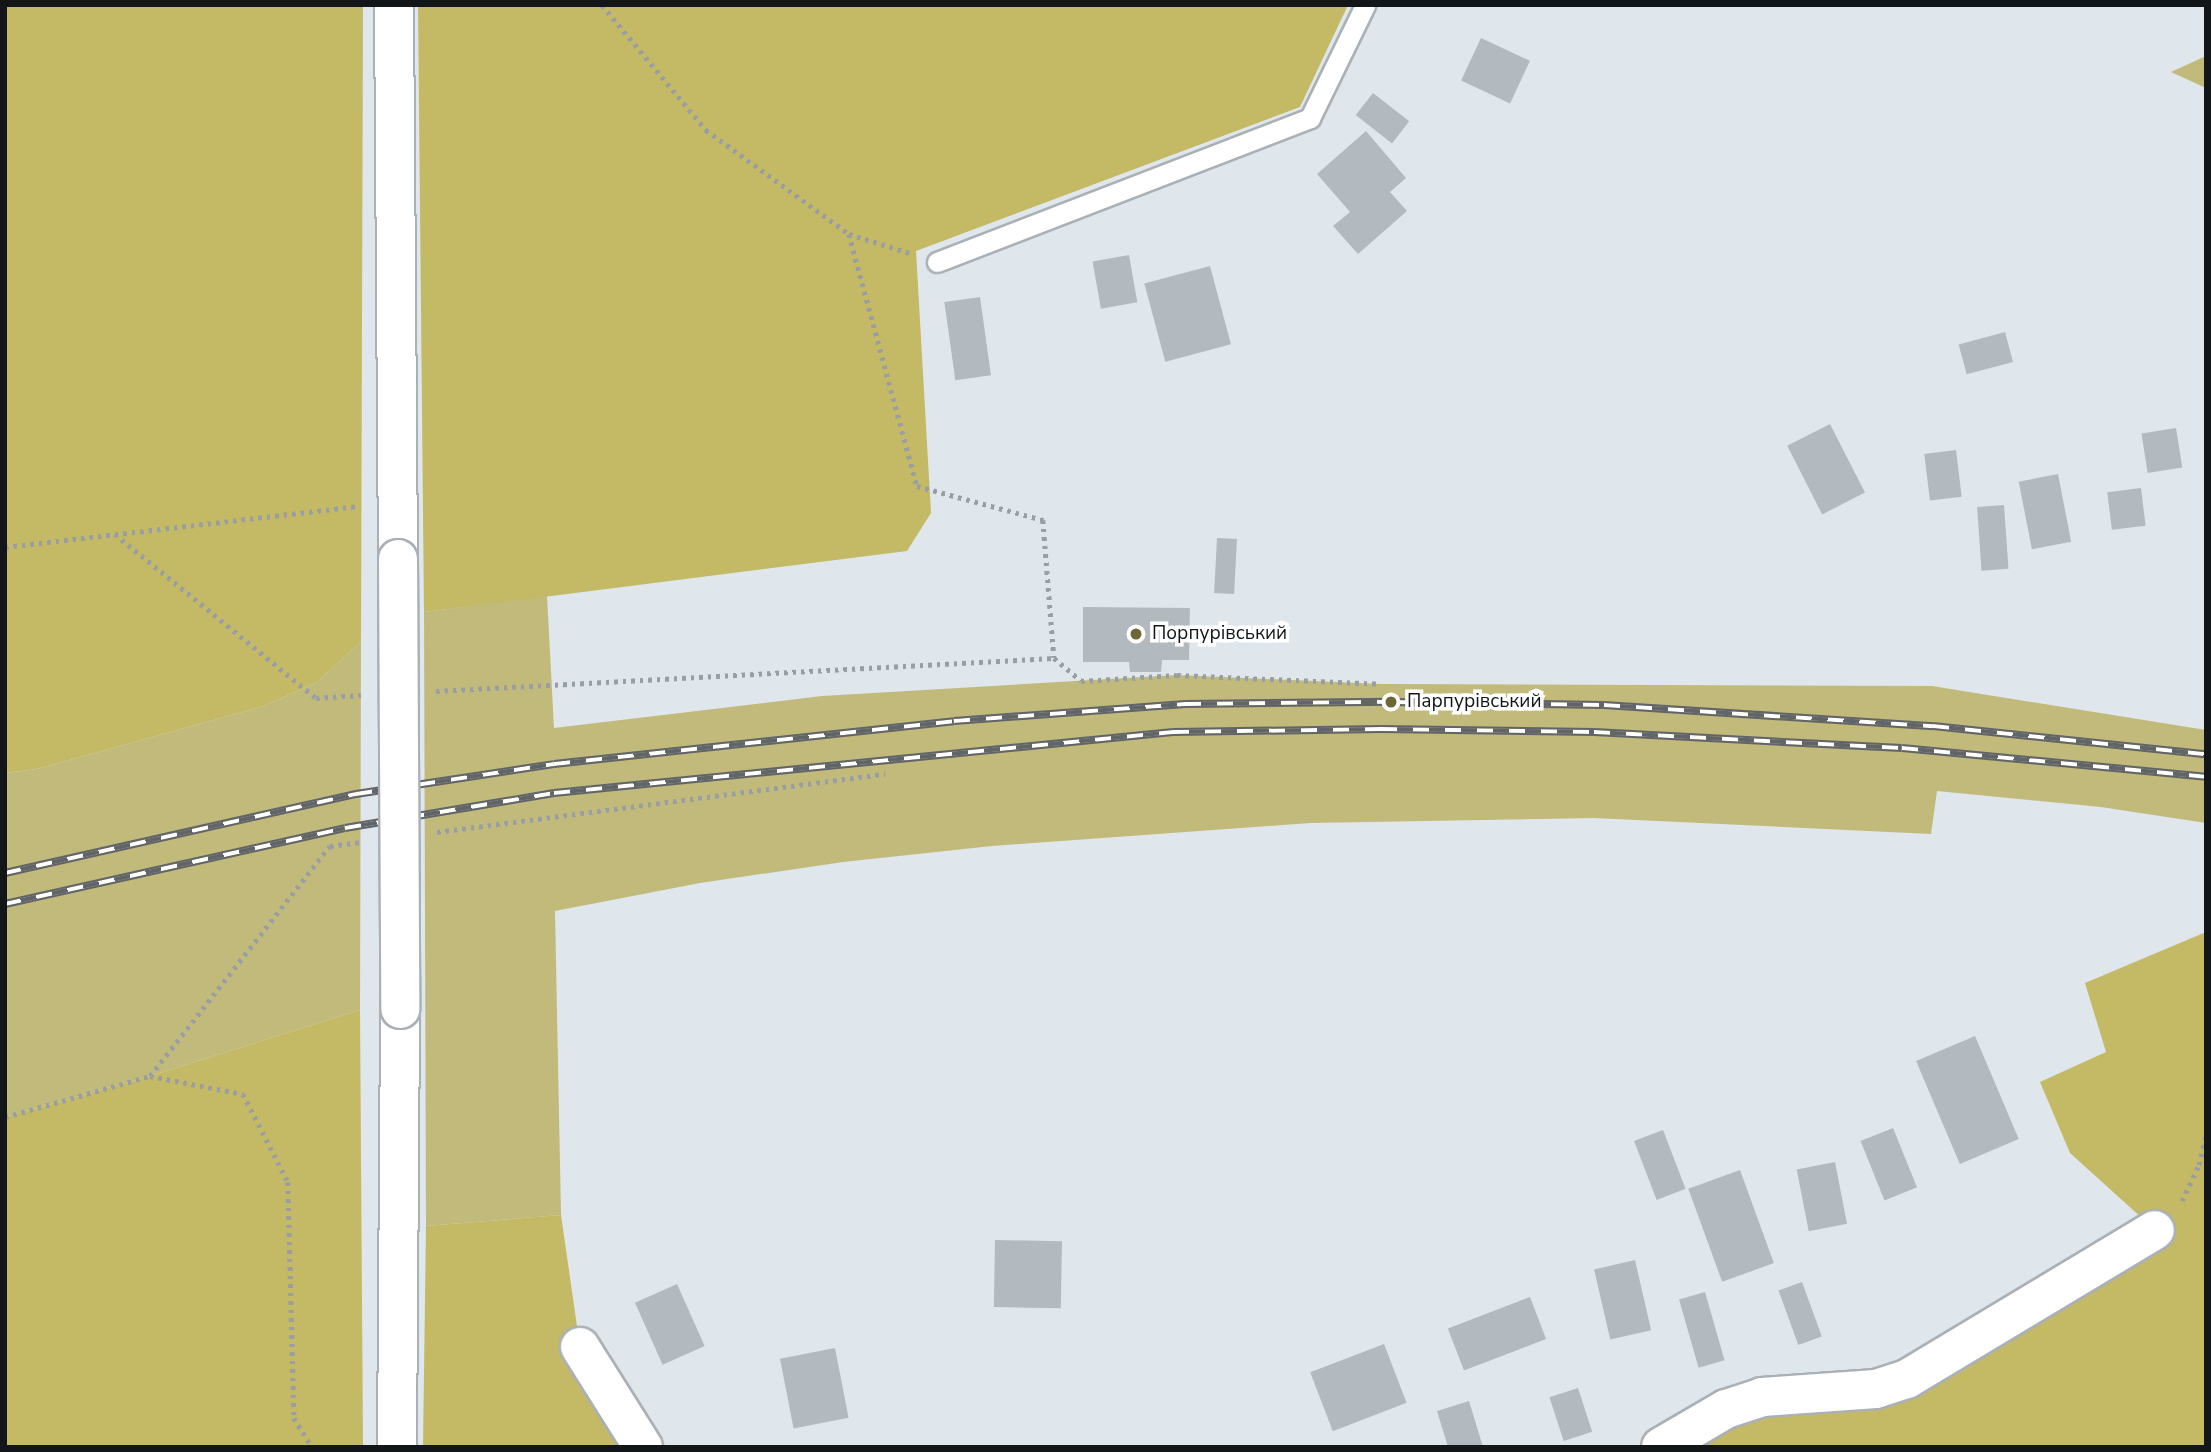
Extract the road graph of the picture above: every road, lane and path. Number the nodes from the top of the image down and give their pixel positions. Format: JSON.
{"nodes":[{"id":1,"x":394,"y":5,"type":"edge"},
{"id":2,"x":602,"y":5,"type":"edge"},
{"id":3,"x":1365,"y":5,"type":"edge"},
{"id":4,"x":849,"y":234,"type":"junction"},
{"id":5,"x":937,"y":262,"type":"joint"},
{"id":6,"x":398,"y":501,"type":"junction"},
{"id":7,"x":115,"y":534,"type":"junction"},
{"id":8,"x":5,"y":547,"type":"edge"},
{"id":9,"x":1054,"y":658,"type":"junction"},
{"id":10,"x":1381,"y":684,"type":"dead end"},
{"id":11,"x":427,"y":692,"type":"dead end"},
{"id":12,"x":372,"y":695,"type":"dead end"},
{"id":13,"x":885,"y":774,"type":"dead end"},
{"id":14,"x":427,"y":834,"type":"dead end"},
{"id":15,"x":371,"y":841,"type":"dead end"},
{"id":16,"x":150,"y":1076,"type":"junction"},
{"id":17,"x":5,"y":1117,"type":"edge"},
{"id":18,"x":2206,"y":1135,"type":"edge"},
{"id":19,"x":2155,"y":1230,"type":"joint"},
{"id":20,"x":580,"y":1347,"type":"dead end"},
{"id":21,"x":313,"y":1447,"type":"edge"},
{"id":22,"x":397,"y":1447,"type":"edge"},
{"id":23,"x":643,"y":1447,"type":"edge"},
{"id":24,"x":1661,"y":1447,"type":"edge"}],
"edges":[{"from":1,"to":6,"type":"main road"},
{"from":2,"to":4,"type":"path"},
{"from":3,"to":5,"type":"lane"},
{"from":4,"to":5,"type":"path"},
{"from":4,"to":9,"type":"path"},
{"from":6,"to":7,"type":"path"},
{"from":6,"to":22,"type":"main road","bridge":true},
{"from":7,"to":8,"type":"path"},
{"from":7,"to":12,"type":"path"},
{"from":9,"to":10,"type":"path"},
{"from":9,"to":11,"type":"path"},
{"from":13,"to":14,"type":"path"},
{"from":15,"to":16,"type":"path"},
{"from":16,"to":17,"type":"path"},
{"from":16,"to":21,"type":"path"},
{"from":18,"to":19,"type":"path"},
{"from":19,"to":24,"type":"main road"},
{"from":20,"to":23,"type":"main road"}]}
